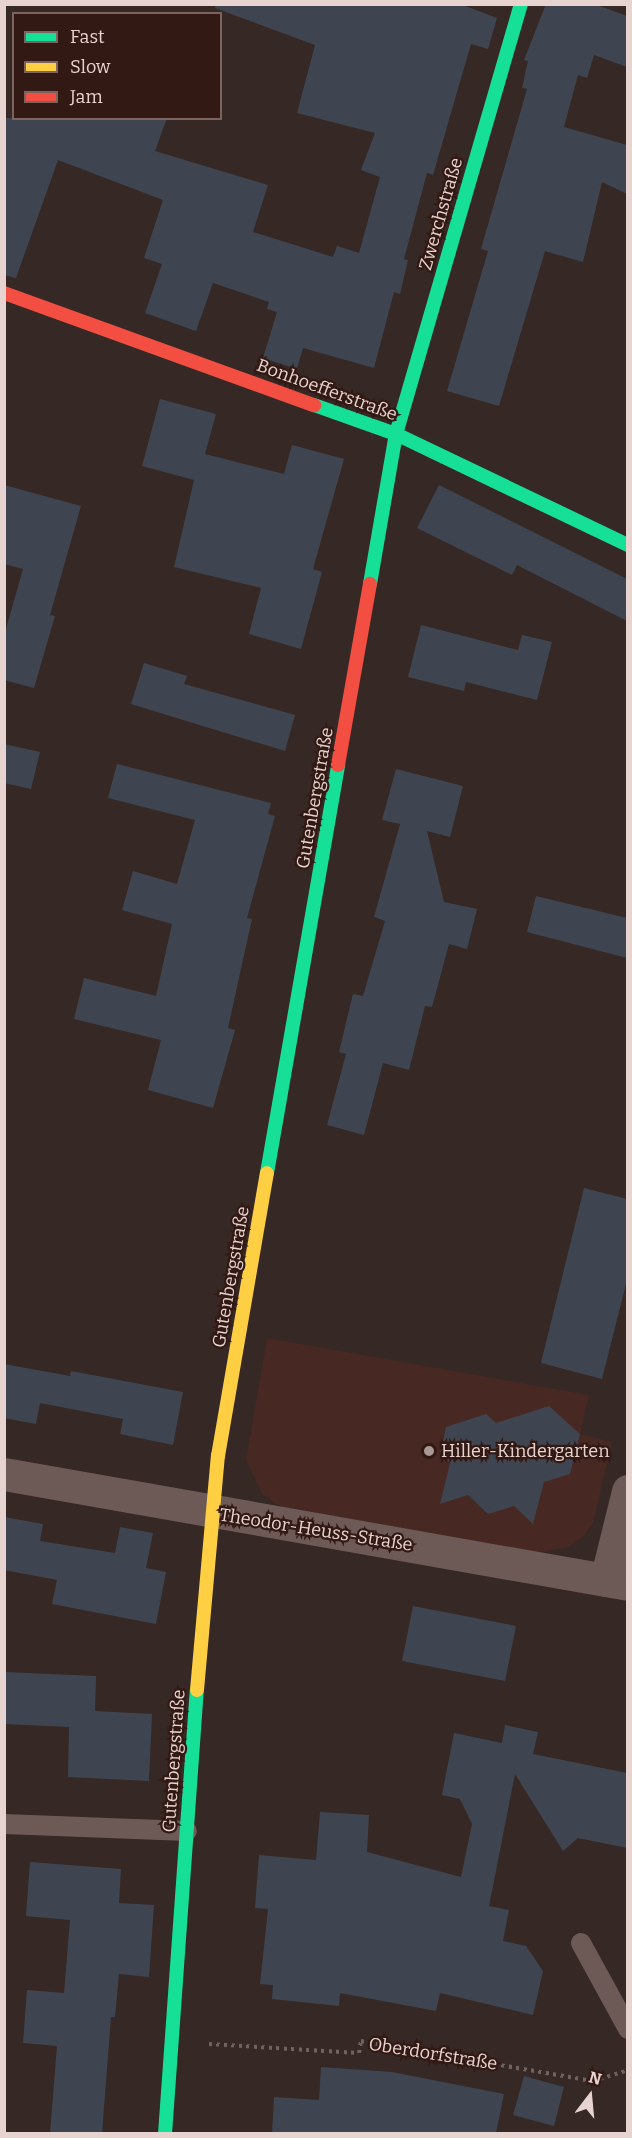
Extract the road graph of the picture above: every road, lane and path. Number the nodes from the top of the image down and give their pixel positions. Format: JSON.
{"nodes":[{"id":1,"x":521,"y":4,"type":"edge"},
{"id":2,"x":4,"y":293,"type":"edge"},
{"id":3,"x":396,"y":434,"type":"junction"},
{"id":4,"x":627,"y":545,"type":"edge"},
{"id":5,"x":4,"y":1474,"type":"edge"},
{"id":6,"x":627,"y":1491,"type":"edge"},
{"id":7,"x":212,"y":1514,"type":"junction"},
{"id":8,"x":617,"y":1582,"type":"edge"},
{"id":9,"x":4,"y":1824,"type":"edge"},
{"id":10,"x":187,"y":1831,"type":"junction"},
{"id":11,"x":581,"y":1943,"type":"dead end"},
{"id":12,"x":627,"y":2029,"type":"edge"},
{"id":13,"x":172,"y":2042,"type":"junction"},
{"id":14,"x":627,"y":2070,"type":"edge"},
{"id":15,"x":165,"y":2133,"type":"edge"}],
"edges":[{"from":1,"to":3,"type":"street","name":"Zwerchstraße"},
{"from":2,"to":3,"type":"street","name":"Bonhoefferstraße"},
{"from":3,"to":4,"type":"street","name":"Bonhoefferstraße"},
{"from":3,"to":7,"type":"street","name":"Gutenbergstraße"},
{"from":5,"to":7,"type":"street","name":"Theodor-Heuss-Straße"},
{"from":6,"to":8,"type":"street"},
{"from":7,"to":8,"type":"street","name":"Theodor-Heuss-Straße"},
{"from":7,"to":10,"type":"street","name":"Gutenbergstraße"},
{"from":9,"to":10,"type":"lane"},
{"from":10,"to":13,"type":"street","name":"Gutenbergstraße"},
{"from":11,"to":12,"type":"lane"},
{"from":13,"to":14,"type":"path","name":"Oberdorfstraße"},
{"from":13,"to":15,"type":"street","name":"Gutenbergstraße"}]}
